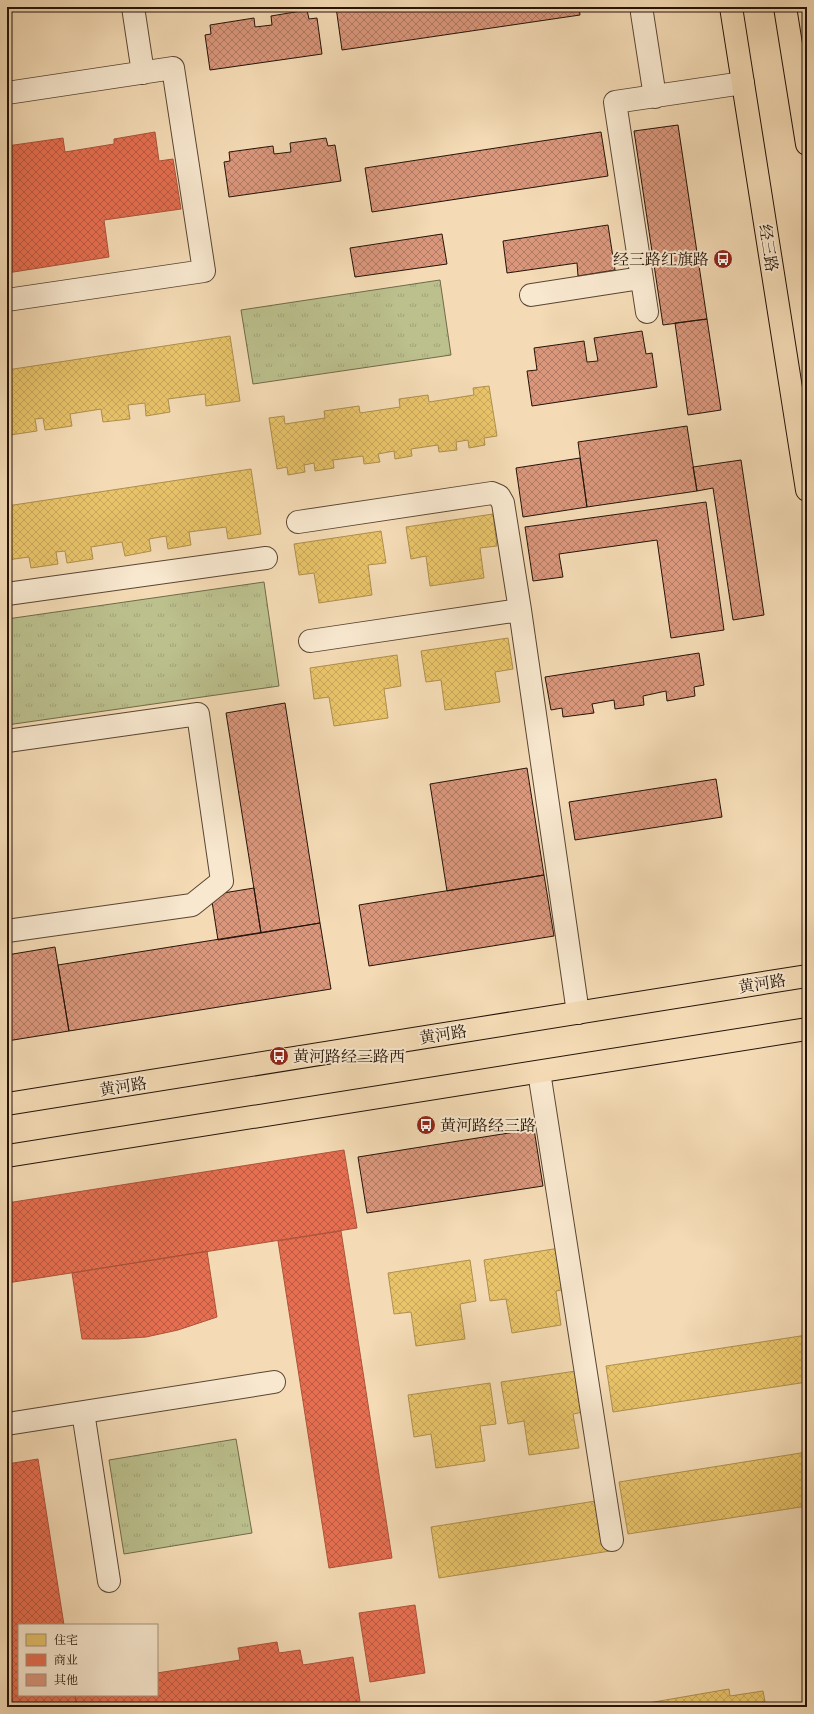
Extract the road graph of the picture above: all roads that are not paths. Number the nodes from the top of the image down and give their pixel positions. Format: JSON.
{"nodes":[{"id":1,"x":133,"y":7,"type":"edge"},
{"id":2,"x":731,"y":7,"type":"edge"},
{"id":3,"x":785,"y":7,"type":"edge"},
{"id":4,"x":642,"y":13,"type":"dead end"},
{"id":5,"x":143,"y":73,"type":"junction"},
{"id":6,"x":743,"y":83,"type":"junction"},
{"id":7,"x":7,"y":93,"type":"edge"},
{"id":8,"x":655,"y":97,"type":"junction"},
{"id":9,"x":807,"y":144,"type":"edge"},
{"id":10,"x":641,"y":278,"type":"junction"},
{"id":11,"x":531,"y":295,"type":"dead end"},
{"id":12,"x":7,"y":300,"type":"edge"},
{"id":13,"x":647,"y":312,"type":"dead end"},
{"id":14,"x":807,"y":490,"type":"edge"},
{"id":15,"x":298,"y":522,"type":"dead end"},
{"id":16,"x":266,"y":558,"type":"dead end"},
{"id":17,"x":7,"y":594,"type":"edge"},
{"id":18,"x":520,"y":610,"type":"junction"},
{"id":19,"x":310,"y":641,"type":"dead end"},
{"id":20,"x":7,"y":741,"type":"edge"},
{"id":21,"x":7,"y":931,"type":"edge"},
{"id":22,"x":807,"y":976,"type":"edge"},
{"id":23,"x":578,"y":1012,"type":"junction"},
{"id":24,"x":807,"y":1029,"type":"edge"},
{"id":25,"x":539,"y":1072,"type":"junction"},
{"id":26,"x":7,"y":1104,"type":"edge"},
{"id":27,"x":7,"y":1156,"type":"edge"},
{"id":28,"x":274,"y":1382,"type":"dead end"},
{"id":29,"x":83,"y":1412,"type":"junction"},
{"id":30,"x":7,"y":1424,"type":"edge"},
{"id":31,"x":612,"y":1540,"type":"dead end"},
{"id":32,"x":109,"y":1581,"type":"dead end"}],
"edges":[{"from":1,"to":5,"type":"lane"},
{"from":2,"to":6,"type":"main road","name":"经三路"},
{"from":3,"to":9,"type":"main road"},
{"from":4,"to":8,"type":"lane"},
{"from":5,"to":7,"type":"lane"},
{"from":5,"to":12,"type":"lane"},
{"from":6,"to":8,"type":"lane"},
{"from":6,"to":14,"type":"main road","name":"经三路"},
{"from":8,"to":10,"type":"lane"},
{"from":10,"to":11,"type":"lane"},
{"from":10,"to":13,"type":"lane"},
{"from":15,"to":18,"type":"lane"},
{"from":16,"to":17,"type":"lane"},
{"from":18,"to":19,"type":"lane"},
{"from":18,"to":23,"type":"lane"},
{"from":20,"to":21,"type":"lane"},
{"from":22,"to":23,"type":"main road","name":"黄河路"},
{"from":23,"to":26,"type":"main road","name":"黄河路"},
{"from":24,"to":25,"type":"main road"},
{"from":25,"to":27,"type":"main road"},
{"from":25,"to":31,"type":"lane"},
{"from":28,"to":29,"type":"lane"},
{"from":29,"to":30,"type":"lane"},
{"from":29,"to":32,"type":"lane"}]}
